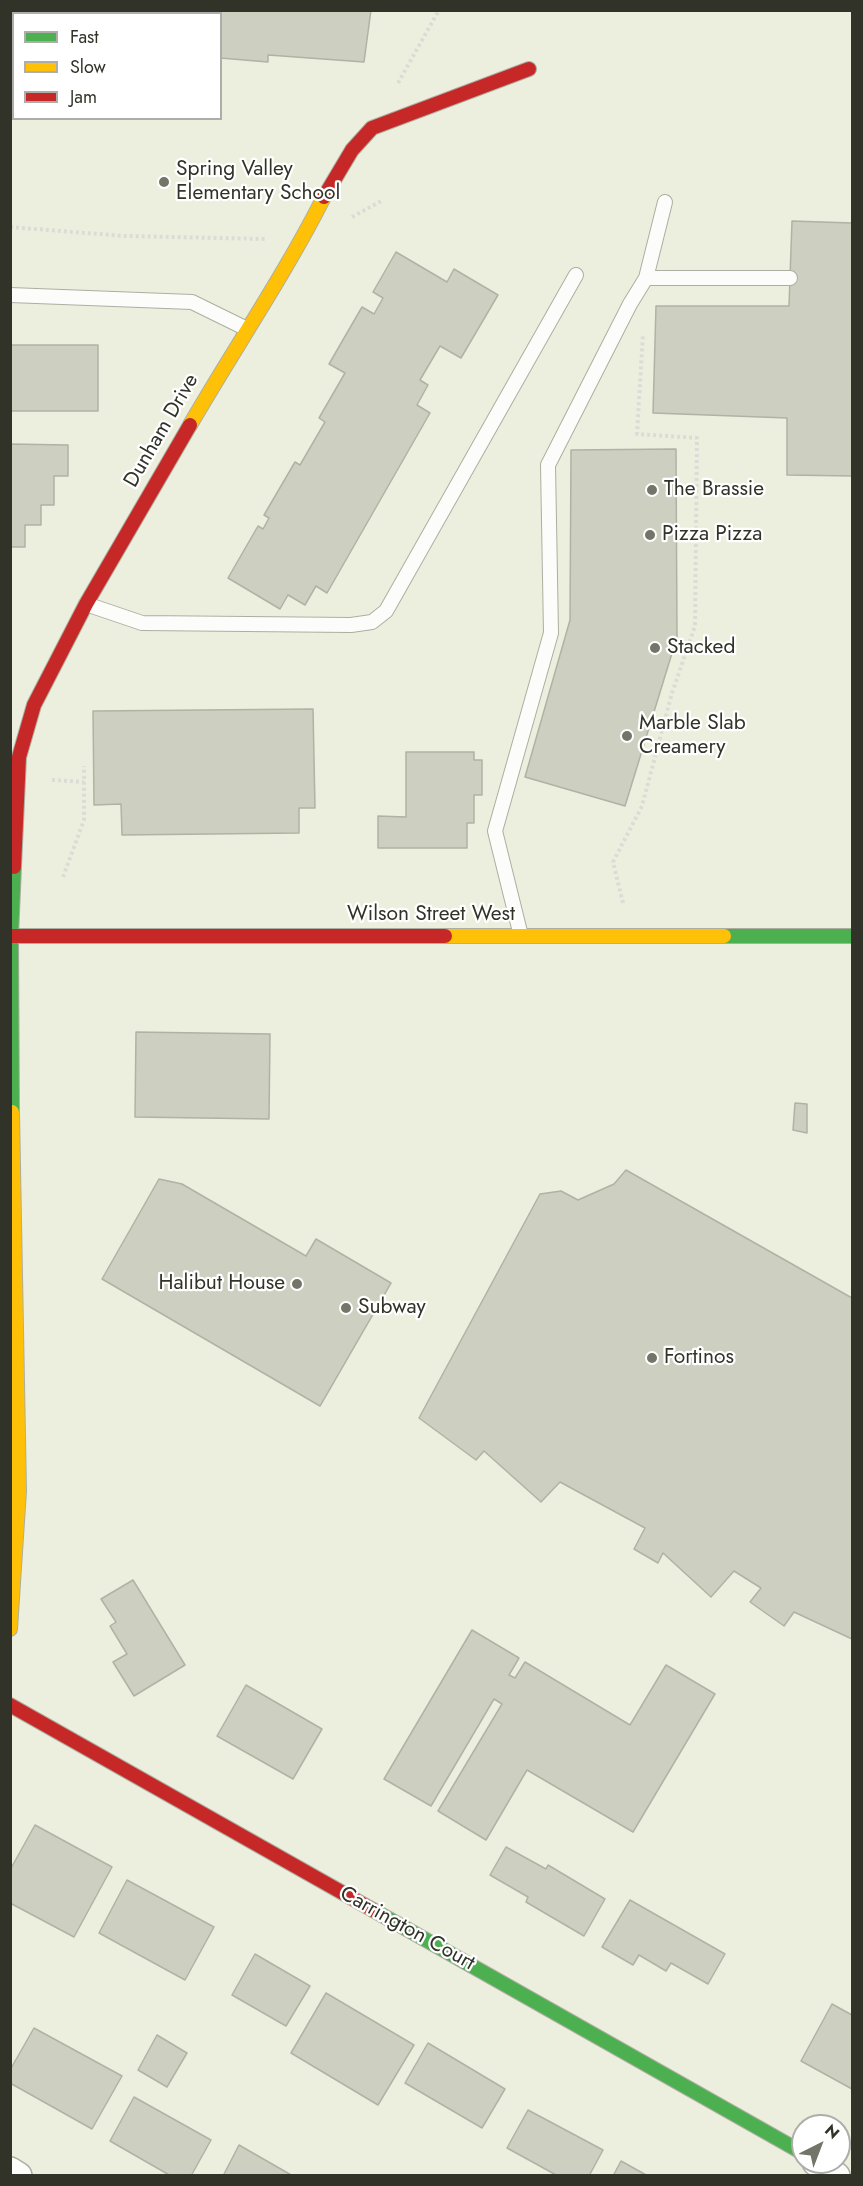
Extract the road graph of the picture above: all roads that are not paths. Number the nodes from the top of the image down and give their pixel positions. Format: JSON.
{"nodes":[{"id":1,"x":529,"y":69,"type":"dead end"},
{"id":2,"x":665,"y":202,"type":"dead end"},
{"id":3,"x":576,"y":275,"type":"dead end"},
{"id":4,"x":646,"y":278,"type":"junction"},
{"id":5,"x":790,"y":278,"type":"dead end"},
{"id":6,"x":10,"y":295,"type":"edge"},
{"id":7,"x":247,"y":329,"type":"junction"},
{"id":8,"x":86,"y":604,"type":"junction"},
{"id":9,"x":11,"y":936,"type":"edge"},
{"id":10,"x":521,"y":936,"type":"junction"},
{"id":11,"x":852,"y":936,"type":"edge"},
{"id":12,"x":10,"y":1629,"type":"edge"},
{"id":13,"x":10,"y":1705,"type":"edge"},
{"id":14,"x":791,"y":2146,"type":"edge"},
{"id":15,"x":10,"y":2171,"type":"edge"},
{"id":16,"x":18,"y":2175,"type":"edge"}],
"edges":[{"from":1,"to":7,"type":"street","name":"Dunham Drive"},
{"from":2,"to":4,"type":"lane"},
{"from":3,"to":8,"type":"lane"},
{"from":4,"to":5,"type":"lane"},
{"from":4,"to":10,"type":"lane"},
{"from":6,"to":7,"type":"lane"},
{"from":7,"to":8,"type":"street","name":"Dunham Drive"},
{"from":8,"to":9,"type":"street","name":"Dunham Drive"},
{"from":9,"to":10,"type":"street","name":"Wilson Street West"},
{"from":9,"to":12,"type":"street","name":"Dunham Drive"},
{"from":10,"to":11,"type":"street","name":"Wilson Street West"},
{"from":13,"to":14,"type":"street","name":"Carrington Court"},
{"from":15,"to":16,"type":"street"}]}
